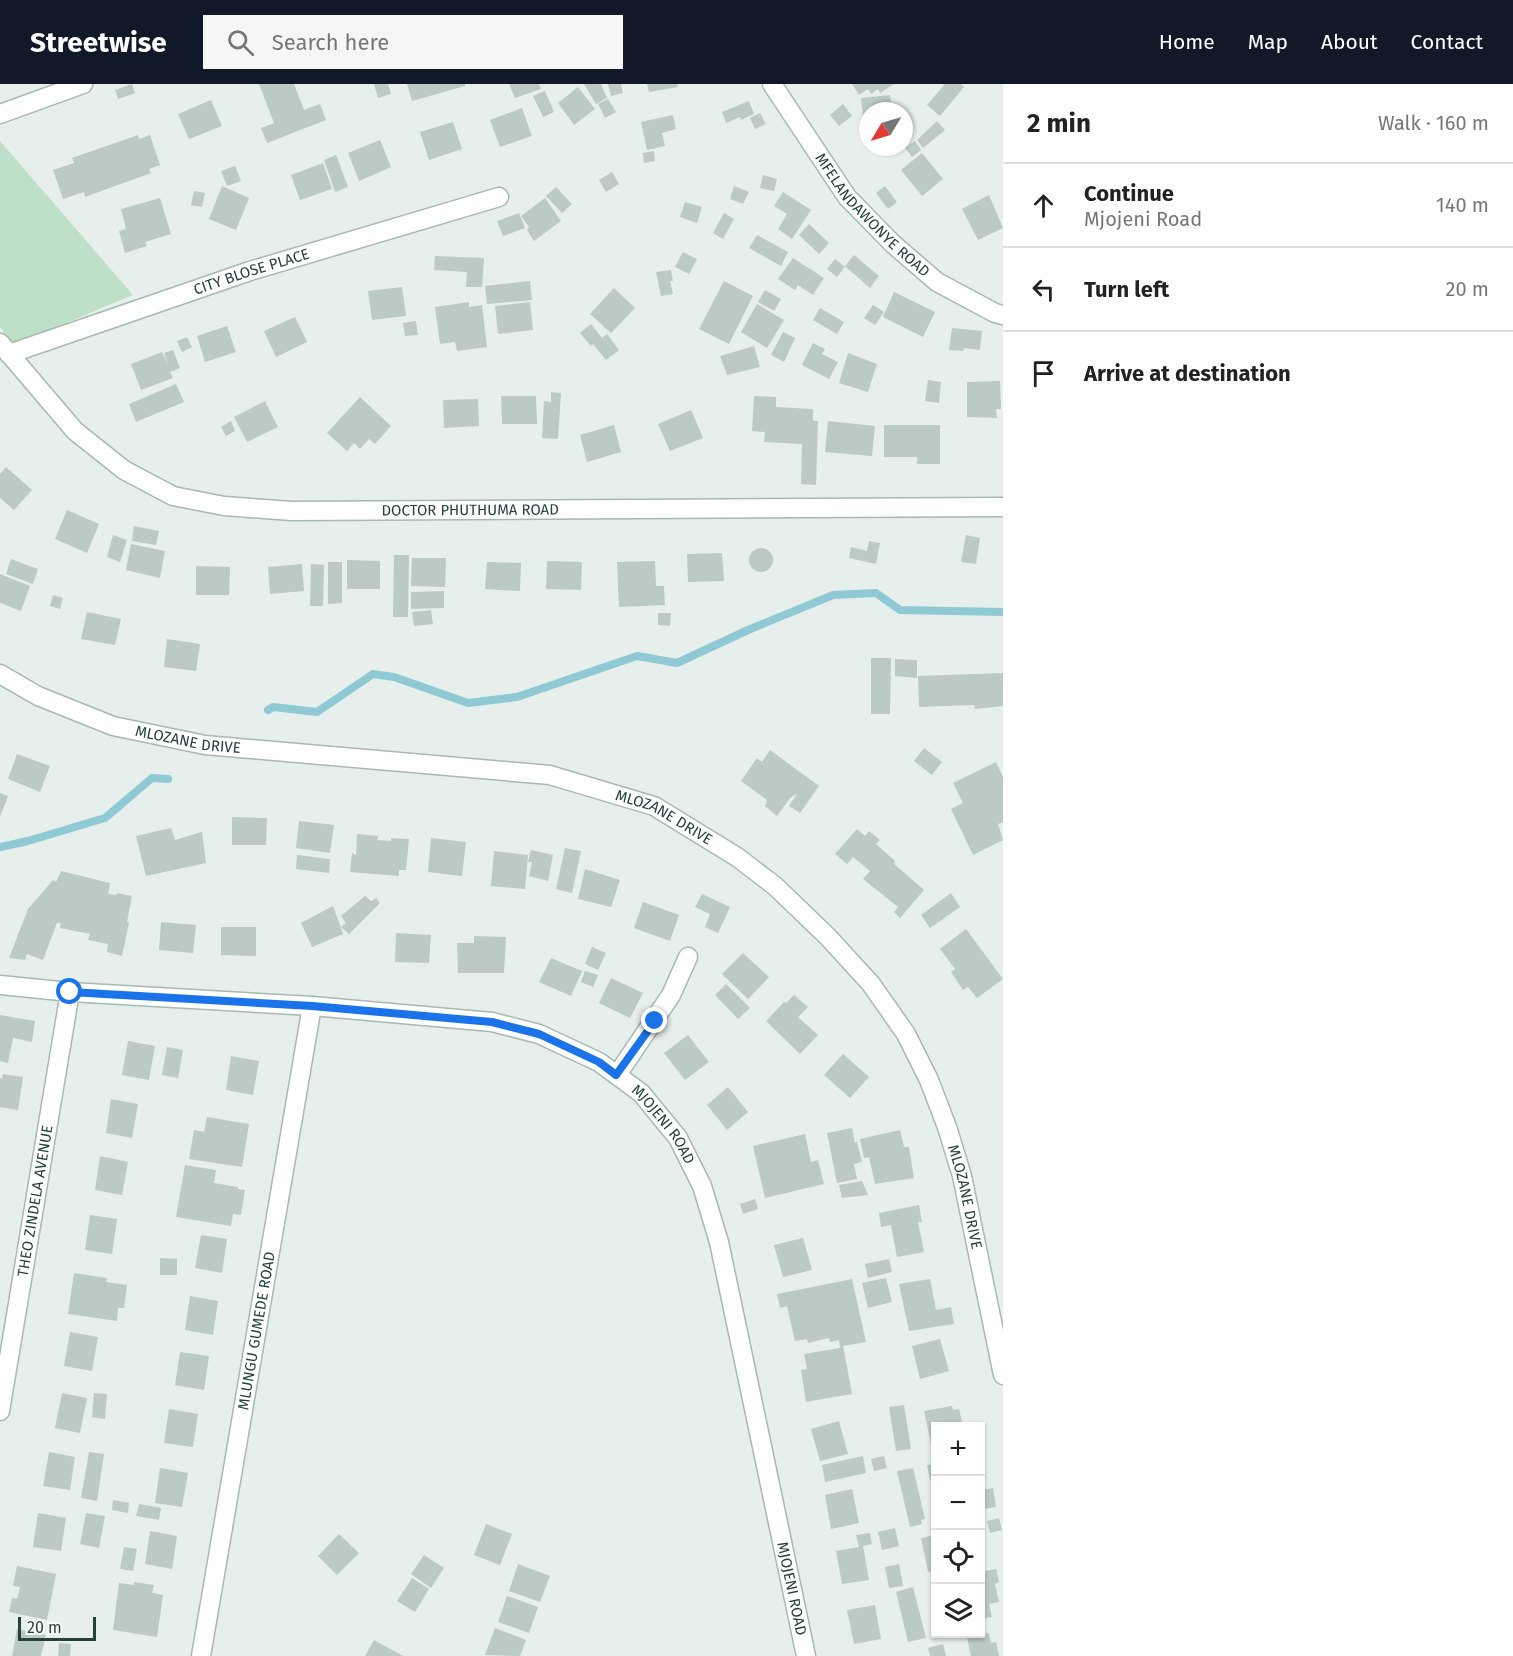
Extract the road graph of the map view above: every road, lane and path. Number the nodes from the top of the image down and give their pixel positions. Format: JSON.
{"nodes":[{"id":1,"x":83,"y":84,"type":"edge"},
{"id":2,"x":773,"y":84,"type":"edge"},
{"id":3,"x":0,"y":114,"type":"edge"},
{"id":4,"x":499,"y":197,"type":"dead end"},
{"id":5,"x":1003,"y":315,"type":"edge"},
{"id":6,"x":4,"y":349,"type":"edge"},
{"id":7,"x":1003,"y":507,"type":"edge"},
{"id":8,"x":0,"y":674,"type":"edge"},
{"id":9,"x":687,"y":957,"type":"dead end"},
{"id":10,"x":0,"y":985,"type":"edge"},
{"id":11,"x":70,"y":992,"type":"junction"},
{"id":12,"x":312,"y":1006,"type":"junction"},
{"id":13,"x":616,"y":1075,"type":"junction"},
{"id":14,"x":997,"y":1312,"type":"edge"},
{"id":15,"x":1003,"y":1375,"type":"edge"},
{"id":16,"x":0,"y":1411,"type":"edge"},
{"id":17,"x":201,"y":1656,"type":"edge"},
{"id":18,"x":806,"y":1656,"type":"edge"}],
"edges":[{"from":1,"to":3,"type":"street"},
{"from":2,"to":5,"type":"street","name":"MFELANDAWONYE ROAD"},
{"from":4,"to":6,"type":"street","name":"CITY BLOSE PLACE"},
{"from":6,"to":7,"type":"street","name":"DOCTOR PHUTHUMA ROAD"},
{"from":8,"to":14,"type":"street","name":"MLOZANE DRIVE"},
{"from":9,"to":13,"type":"street"},
{"from":10,"to":11,"type":"street","name":"MJOJENI ROAD"},
{"from":11,"to":12,"type":"street","name":"MJOJENI ROAD"},
{"from":11,"to":16,"type":"street","name":"THEO ZINDELA AVENUE"},
{"from":12,"to":13,"type":"street","name":"MJOJENI ROAD"},
{"from":12,"to":17,"type":"street","name":"MLUNGU GUMEDE ROAD"},
{"from":13,"to":18,"type":"street","name":"MJOJENI ROAD"},
{"from":14,"to":15,"type":"street","name":"MLOZANE DRIVE"}]}
